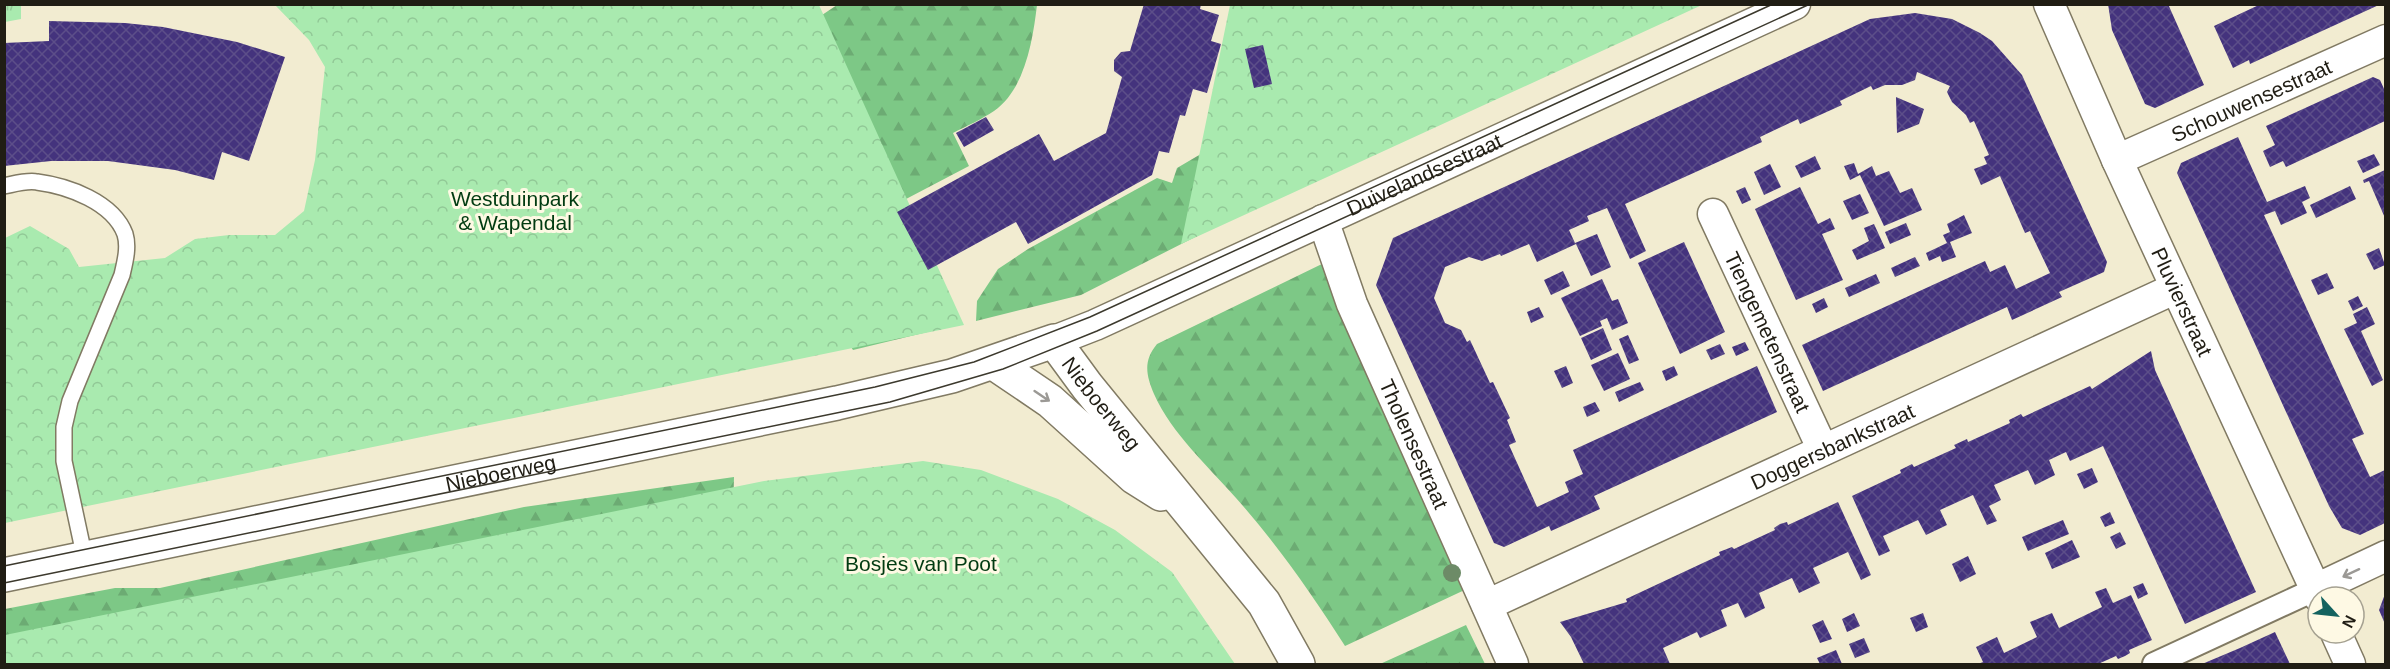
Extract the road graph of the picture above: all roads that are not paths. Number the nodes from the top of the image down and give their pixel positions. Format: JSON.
{"nodes":[{"id":1,"x":1796,"y":4,"type":"edge"},
{"id":2,"x":2049,"y":4,"type":"edge"},
{"id":3,"x":2385,"y":41,"type":"edge"},
{"id":4,"x":2117,"y":160,"type":"junction"},
{"id":5,"x":4,"y":186,"type":"edge"},
{"id":6,"x":1713,"y":214,"type":"dead end"},
{"id":7,"x":1323,"y":220,"type":"junction"},
{"id":8,"x":2176,"y":288,"type":"junction"},
{"id":9,"x":1054,"y":341,"type":"junction"},
{"id":10,"x":994,"y":363,"type":"junction"},
{"id":11,"x":1823,"y":450,"type":"junction"},
{"id":12,"x":1190,"y":514,"type":"junction"},
{"id":13,"x":2385,"y":556,"type":"edge"},
{"id":14,"x":85,"y":559,"type":"junction"},
{"id":15,"x":4,"y":575,"type":"edge"},
{"id":16,"x":2314,"y":585,"type":"edge"},
{"id":17,"x":2332,"y":585,"type":"edge"},
{"id":18,"x":2306,"y":598,"type":"edge"},
{"id":19,"x":1486,"y":605,"type":"junction"},
{"id":20,"x":2341,"y":645,"type":"edge"},
{"id":21,"x":1298,"y":664,"type":"edge"},
{"id":22,"x":1513,"y":664,"type":"edge"},
{"id":23,"x":2154,"y":664,"type":"edge"},
{"id":24,"x":2350,"y":664,"type":"edge"}],
"edges":[{"from":1,"to":7,"type":"street","name":"Duivelandsestraat"},
{"from":2,"to":4,"type":"street","name":"Pluvierstraat"},
{"from":3,"to":4,"type":"street","name":"Schouwensestraat"},
{"from":4,"to":8,"type":"street","name":"Pluvierstraat"},
{"from":5,"to":14,"type":"lane"},
{"from":6,"to":11,"type":"street","name":"Tiengemetenstraat"},
{"from":7,"to":9,"type":"street","name":"Duivelandsestraat"},
{"from":7,"to":19,"type":"street","name":"Tholensestraat"},
{"from":8,"to":11,"type":"street","name":"Doggersbankstraat"},
{"from":8,"to":16,"type":"street","name":"Pluvierstraat"},
{"from":9,"to":10,"type":"street","name":"Nieboerweg"},
{"from":9,"to":12,"type":"street","name":"Nieboerweg"},
{"from":10,"to":12,"type":"street","name":"Nieboerweg","one_way":true},
{"from":10,"to":14,"type":"street","name":"Nieboerweg"},
{"from":11,"to":19,"type":"street","name":"Doggersbankstraat"},
{"from":12,"to":21,"type":"street","name":"Nieboerweg"},
{"from":13,"to":17,"type":"street","one_way":true},
{"from":14,"to":15,"type":"street","name":"Nieboerweg"},
{"from":18,"to":23,"type":"street"},
{"from":19,"to":22,"type":"street","name":"Tholensestraat"},
{"from":20,"to":24,"type":"street"}]}
